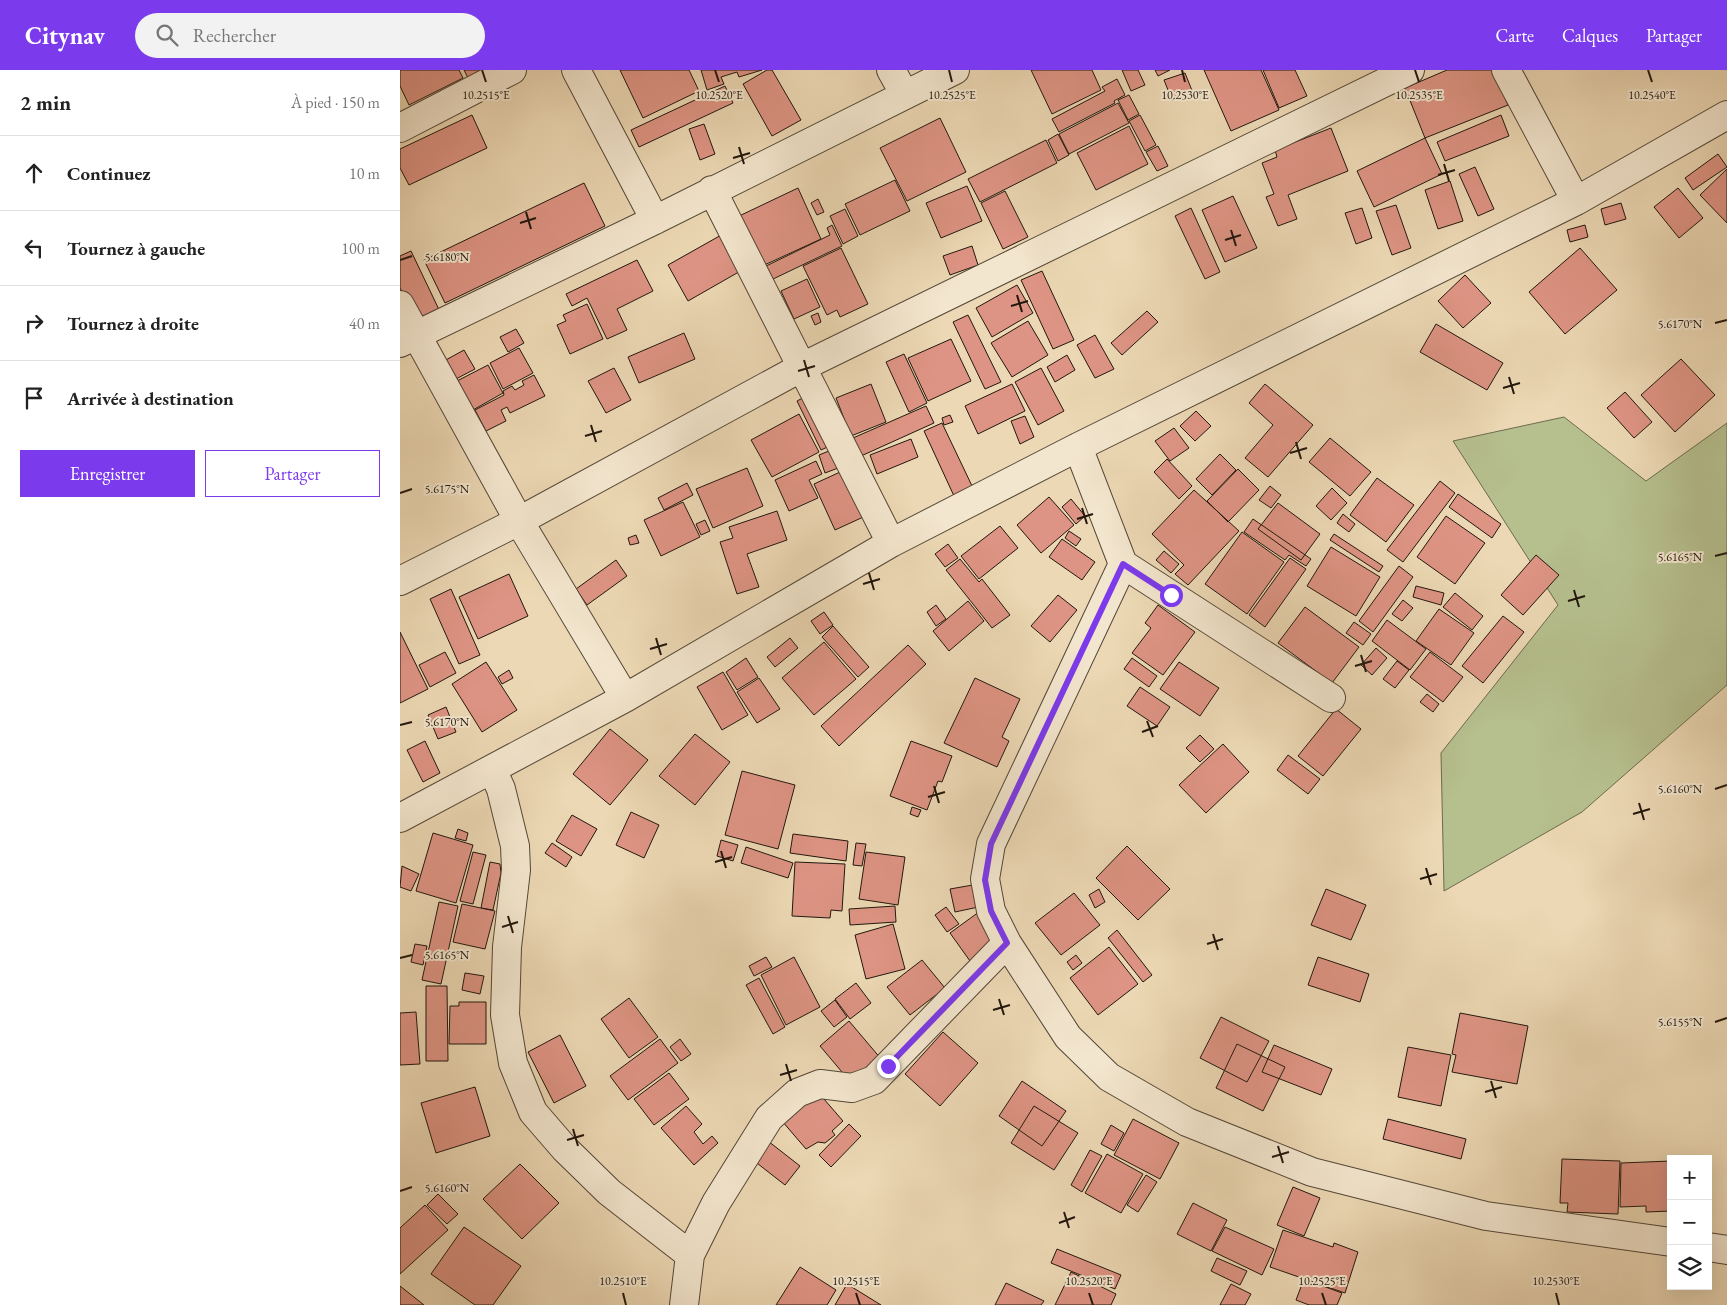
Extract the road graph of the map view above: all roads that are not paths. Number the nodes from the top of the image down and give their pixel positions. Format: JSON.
{"nodes":[{"id":1,"x":512,"y":70,"type":"edge"},
{"id":2,"x":576,"y":70,"type":"edge"},
{"id":3,"x":891,"y":70,"type":"edge"},
{"id":4,"x":955,"y":70,"type":"edge"},
{"id":5,"x":1410,"y":70,"type":"edge"},
{"id":6,"x":1506,"y":70,"type":"edge"},
{"id":7,"x":905,"y":95,"type":"junction"},
{"id":8,"x":1727,"y":115,"type":"edge"},
{"id":9,"x":400,"y":128,"type":"edge"},
{"id":10,"x":712,"y":190,"type":"junction"},
{"id":11,"x":1576,"y":201,"type":"junction"},
{"id":12,"x":655,"y":220,"type":"junction"},
{"id":13,"x":400,"y":305,"type":"edge"},
{"id":14,"x":408,"y":338,"type":"edge"},
{"id":15,"x":804,"y":366,"type":"junction"},
{"id":16,"x":1078,"y":447,"type":"junction"},
{"id":17,"x":519,"y":520,"type":"junction"},
{"id":18,"x":891,"y":543,"type":"junction"},
{"id":19,"x":1123,"y":564,"type":"junction"},
{"id":20,"x":400,"y":581,"type":"edge"},
{"id":21,"x":625,"y":698,"type":"junction"},
{"id":22,"x":1331,"y":698,"type":"dead end"},
{"id":23,"x":492,"y":769,"type":"junction"},
{"id":24,"x":400,"y":818,"type":"edge"},
{"id":25,"x":1007,"y":943,"type":"junction"},
{"id":26,"x":1667,"y":1241,"type":"edge"},
{"id":27,"x":1712,"y":1248,"type":"edge"},
{"id":28,"x":1727,"y":1250,"type":"edge"},
{"id":29,"x":690,"y":1255,"type":"junction"},
{"id":30,"x":684,"y":1305,"type":"edge"}],
"edges":[{"from":1,"to":9,"type":"street"},
{"from":2,"to":12,"type":"street"},
{"from":3,"to":7,"type":"street"},
{"from":4,"to":7,"type":"street"},
{"from":5,"to":15,"type":"street"},
{"from":6,"to":11,"type":"street"},
{"from":7,"to":10,"type":"street"},
{"from":8,"to":11,"type":"street"},
{"from":10,"to":12,"type":"street"},
{"from":10,"to":15,"type":"street"},
{"from":11,"to":16,"type":"street"},
{"from":12,"to":14,"type":"street"},
{"from":13,"to":14,"type":"street"},
{"from":14,"to":17,"type":"street"},
{"from":15,"to":17,"type":"street"},
{"from":15,"to":18,"type":"street"},
{"from":16,"to":18,"type":"street"},
{"from":16,"to":19,"type":"street"},
{"from":17,"to":20,"type":"street"},
{"from":17,"to":21,"type":"street"},
{"from":18,"to":21,"type":"street"},
{"from":19,"to":22,"type":"street"},
{"from":19,"to":25,"type":"street"},
{"from":21,"to":23,"type":"street"},
{"from":23,"to":24,"type":"street"},
{"from":23,"to":29,"type":"street"},
{"from":25,"to":26,"type":"street"},
{"from":25,"to":29,"type":"street"},
{"from":27,"to":28,"type":"street"},
{"from":29,"to":30,"type":"street"}]}
